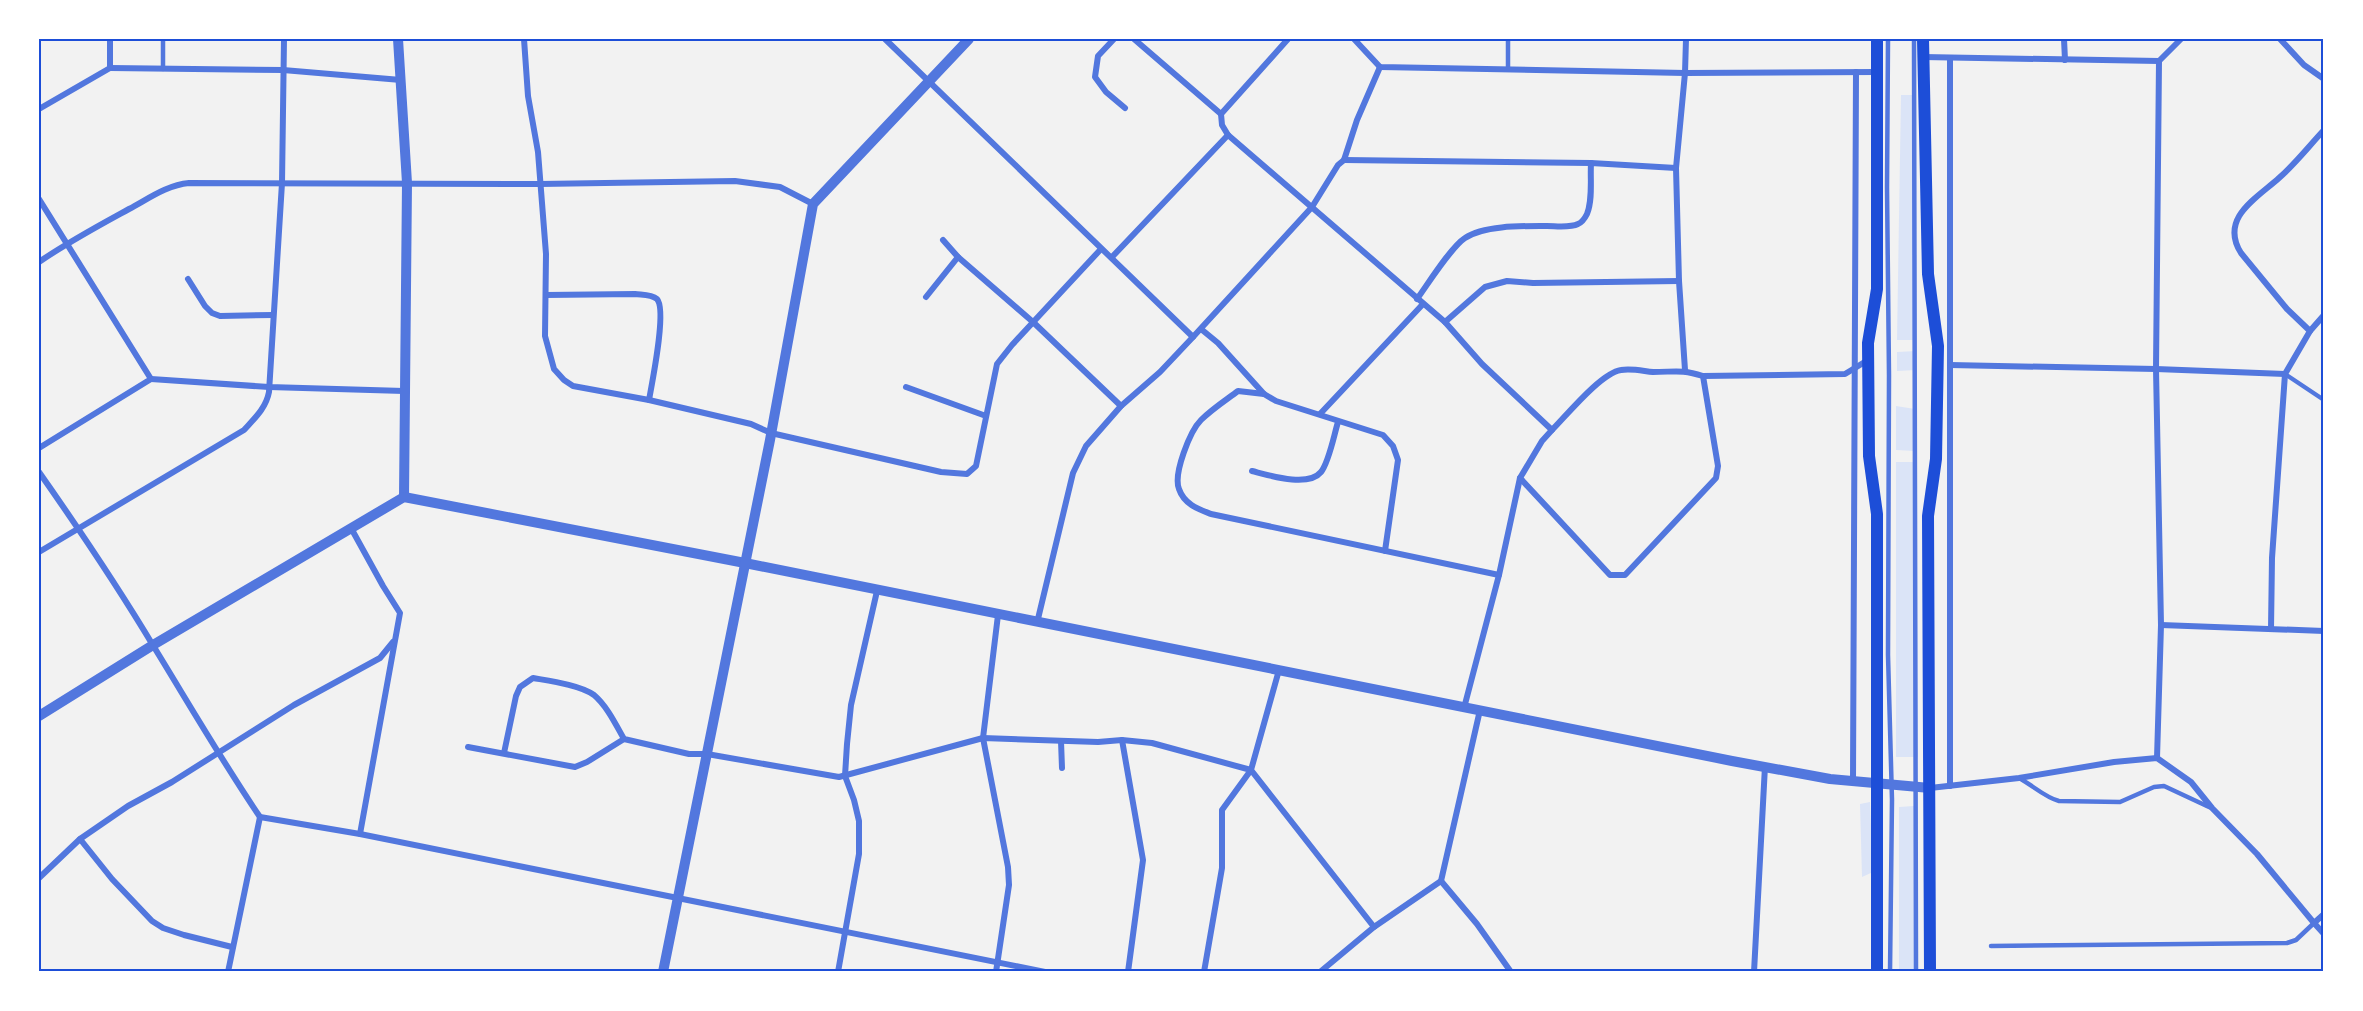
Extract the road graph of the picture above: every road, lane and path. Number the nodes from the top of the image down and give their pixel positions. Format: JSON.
{"nodes":[{"id":1,"x":110,"y":39,"type":"edge"},
{"id":2,"x":163,"y":39,"type":"edge"},
{"id":3,"x":284,"y":39,"type":"edge"},
{"id":4,"x":398,"y":39,"type":"edge"},
{"id":5,"x":524,"y":39,"type":"edge"},
{"id":6,"x":885,"y":39,"type":"edge"},
{"id":7,"x":969,"y":39,"type":"edge"},
{"id":8,"x":1114,"y":39,"type":"edge"},
{"id":9,"x":1134,"y":39,"type":"edge"},
{"id":10,"x":1288,"y":39,"type":"edge"},
{"id":11,"x":1354,"y":39,"type":"edge"},
{"id":12,"x":1508,"y":39,"type":"edge"},
{"id":13,"x":1686,"y":39,"type":"edge"},
{"id":14,"x":1876,"y":39,"type":"edge"},
{"id":15,"x":1888,"y":39,"type":"edge"},
{"id":16,"x":1914,"y":39,"type":"edge"},
{"id":17,"x":1923,"y":39,"type":"edge"},
{"id":18,"x":2064,"y":39,"type":"edge"},
{"id":19,"x":2181,"y":39,"type":"edge"},
{"id":20,"x":2280,"y":39,"type":"edge"},
{"id":21,"x":1922,"y":57,"type":"junction"},
{"id":22,"x":1950,"y":58,"type":"junction"},
{"id":23,"x":2065,"y":60,"type":"junction"},
{"id":24,"x":2159,"y":61,"type":"junction"},
{"id":25,"x":1380,"y":67,"type":"junction"},
{"id":26,"x":110,"y":68,"type":"junction"},
{"id":27,"x":163,"y":69,"type":"junction"},
{"id":28,"x":1508,"y":69,"type":"junction"},
{"id":29,"x":283,"y":70,"type":"junction"},
{"id":30,"x":1856,"y":72,"type":"junction"},
{"id":31,"x":1876,"y":72,"type":"junction"},
{"id":32,"x":1685,"y":73,"type":"junction"},
{"id":33,"x":2324,"y":79,"type":"edge"},
{"id":34,"x":400,"y":80,"type":"junction"},
{"id":35,"x":928,"y":81,"type":"junction"},
{"id":36,"x":1125,"y":108,"type":"dead end"},
{"id":37,"x":39,"y":109,"type":"edge"},
{"id":38,"x":1221,"y":114,"type":"junction"},
{"id":39,"x":2324,"y":130,"type":"edge"},
{"id":40,"x":1228,"y":135,"type":"junction"},
{"id":41,"x":1344,"y":159,"type":"junction"},
{"id":42,"x":1591,"y":163,"type":"junction"},
{"id":43,"x":1676,"y":168,"type":"junction"},
{"id":44,"x":282,"y":183,"type":"junction"},
{"id":45,"x":407,"y":183,"type":"junction"},
{"id":46,"x":540,"y":184,"type":"junction"},
{"id":47,"x":39,"y":199,"type":"edge"},
{"id":48,"x":813,"y":204,"type":"junction"},
{"id":49,"x":1312,"y":207,"type":"junction"},
{"id":50,"x":943,"y":240,"type":"dead end"},
{"id":51,"x":68,"y":242,"type":"junction"},
{"id":52,"x":1101,"y":249,"type":"junction"},
{"id":53,"x":958,"y":256,"type":"junction"},
{"id":54,"x":1112,"y":257,"type":"junction"},
{"id":55,"x":39,"y":262,"type":"edge"},
{"id":56,"x":188,"y":279,"type":"dead end"},
{"id":57,"x":1679,"y":281,"type":"junction"},
{"id":58,"x":546,"y":295,"type":"junction"},
{"id":59,"x":926,"y":297,"type":"dead end"},
{"id":60,"x":1417,"y":299,"type":"junction"},
{"id":61,"x":1423,"y":304,"type":"junction"},
{"id":62,"x":273,"y":315,"type":"junction"},
{"id":63,"x":2324,"y":315,"type":"edge"},
{"id":64,"x":1033,"y":322,"type":"junction"},
{"id":65,"x":1445,"y":322,"type":"junction"},
{"id":66,"x":1201,"y":328,"type":"junction"},
{"id":67,"x":2310,"y":331,"type":"junction"},
{"id":68,"x":1193,"y":337,"type":"junction"},
{"id":69,"x":1868,"y":360,"type":"junction"},
{"id":70,"x":1950,"y":365,"type":"junction"},
{"id":71,"x":1855,"y":369,"type":"junction"},
{"id":72,"x":2156,"y":369,"type":"junction"},
{"id":73,"x":1685,"y":370,"type":"junction"},
{"id":74,"x":2285,"y":374,"type":"junction"},
{"id":75,"x":1703,"y":376,"type":"junction"},
{"id":76,"x":151,"y":379,"type":"junction"},
{"id":77,"x":269,"y":387,"type":"junction"},
{"id":78,"x":906,"y":387,"type":"dead end"},
{"id":79,"x":404,"y":392,"type":"junction"},
{"id":80,"x":1264,"y":394,"type":"junction"},
{"id":81,"x":649,"y":400,"type":"junction"},
{"id":82,"x":2324,"y":400,"type":"edge"},
{"id":83,"x":1121,"y":406,"type":"junction"},
{"id":84,"x":1320,"y":414,"type":"junction"},
{"id":85,"x":986,"y":416,"type":"junction"},
{"id":86,"x":1338,"y":422,"type":"junction"},
{"id":87,"x":1552,"y":430,"type":"junction"},
{"id":88,"x":771,"y":433,"type":"junction"},
{"id":89,"x":39,"y":448,"type":"edge"},
{"id":90,"x":1855,"y":449,"type":"junction"},
{"id":91,"x":1869,"y":450,"type":"junction"},
{"id":92,"x":39,"y":471,"type":"edge"},
{"id":93,"x":1252,"y":471,"type":"dead end"},
{"id":94,"x":1520,"y":478,"type":"junction"},
{"id":95,"x":404,"y":497,"type":"junction"},
{"id":96,"x":78,"y":528,"type":"junction"},
{"id":97,"x":351,"y":528,"type":"junction"},
{"id":98,"x":1385,"y":551,"type":"junction"},
{"id":99,"x":39,"y":552,"type":"edge"},
{"id":100,"x":745,"y":563,"type":"junction"},
{"id":101,"x":1499,"y":575,"type":"junction"},
{"id":102,"x":877,"y":591,"type":"junction"},
{"id":103,"x":998,"y":615,"type":"junction"},
{"id":104,"x":1037,"y":622,"type":"junction"},
{"id":105,"x":2161,"y":625,"type":"junction"},
{"id":106,"x":2271,"y":629,"type":"junction"},
{"id":107,"x":2324,"y":631,"type":"edge"},
{"id":108,"x":393,"y":642,"type":"junction"},
{"id":109,"x":153,"y":645,"type":"junction"},
{"id":110,"x":1279,"y":670,"type":"junction"},
{"id":111,"x":1464,"y":708,"type":"junction"},
{"id":112,"x":1480,"y":710,"type":"junction"},
{"id":113,"x":39,"y":716,"type":"edge"},
{"id":114,"x":983,"y":738,"type":"junction"},
{"id":115,"x":624,"y":739,"type":"junction"},
{"id":116,"x":1122,"y":740,"type":"junction"},
{"id":117,"x":1061,"y":741,"type":"junction"},
{"id":118,"x":468,"y":747,"type":"dead end"},
{"id":119,"x":217,"y":753,"type":"junction"},
{"id":120,"x":504,"y":753,"type":"junction"},
{"id":121,"x":707,"y":754,"type":"junction"},
{"id":122,"x":2157,"y":758,"type":"junction"},
{"id":123,"x":1765,"y":766,"type":"junction"},
{"id":124,"x":1062,"y":768,"type":"dead end"},
{"id":125,"x":1251,"y":770,"type":"junction"},
{"id":126,"x":845,"y":776,"type":"junction"},
{"id":127,"x":2019,"y":778,"type":"junction"},
{"id":128,"x":1853,"y":782,"type":"junction"},
{"id":129,"x":1877,"y":784,"type":"junction"},
{"id":130,"x":1891,"y":785,"type":"junction"},
{"id":131,"x":1950,"y":786,"type":"junction"},
{"id":132,"x":1916,"y":787,"type":"junction"},
{"id":133,"x":1930,"y":788,"type":"junction"},
{"id":134,"x":2212,"y":808,"type":"junction"},
{"id":135,"x":260,"y":817,"type":"junction"},
{"id":136,"x":360,"y":834,"type":"junction"},
{"id":137,"x":80,"y":840,"type":"junction"},
{"id":138,"x":39,"y":878,"type":"edge"},
{"id":139,"x":1441,"y":881,"type":"junction"},
{"id":140,"x":678,"y":898,"type":"junction"},
{"id":141,"x":2324,"y":914,"type":"edge"},
{"id":142,"x":2314,"y":923,"type":"junction"},
{"id":143,"x":1374,"y":927,"type":"junction"},
{"id":144,"x":847,"y":932,"type":"junction"},
{"id":145,"x":2324,"y":934,"type":"edge"},
{"id":146,"x":1991,"y":946,"type":"dead end"},
{"id":147,"x":232,"y":947,"type":"junction"},
{"id":148,"x":997,"y":962,"type":"junction"},
{"id":149,"x":228,"y":972,"type":"edge"},
{"id":150,"x":663,"y":972,"type":"edge"},
{"id":151,"x":838,"y":972,"type":"edge"},
{"id":152,"x":996,"y":972,"type":"edge"},
{"id":153,"x":1045,"y":972,"type":"edge"},
{"id":154,"x":1128,"y":972,"type":"edge"},
{"id":155,"x":1204,"y":972,"type":"edge"},
{"id":156,"x":1320,"y":972,"type":"edge"},
{"id":157,"x":1511,"y":972,"type":"edge"},
{"id":158,"x":1754,"y":972,"type":"edge"},
{"id":159,"x":1877,"y":972,"type":"edge"},
{"id":160,"x":1890,"y":972,"type":"edge"},
{"id":161,"x":1916,"y":972,"type":"edge"},
{"id":162,"x":1930,"y":972,"type":"edge"}],
"edges":[{"from":1,"to":26,"type":"street"},
{"from":2,"to":27,"type":"lane"},
{"from":3,"to":29,"type":"street"},
{"from":4,"to":34,"type":"street"},
{"from":5,"to":46,"type":"street"},
{"from":6,"to":35,"type":"street"},
{"from":7,"to":35,"type":"street"},
{"from":8,"to":36,"type":"street"},
{"from":9,"to":38,"type":"street"},
{"from":10,"to":38,"type":"street"},
{"from":11,"to":25,"type":"street"},
{"from":12,"to":28,"type":"lane"},
{"from":13,"to":32,"type":"street"},
{"from":14,"to":31,"type":"main road"},
{"from":15,"to":130,"type":"lane"},
{"from":16,"to":132,"type":"lane"},
{"from":17,"to":21,"type":"main road"},
{"from":18,"to":23,"type":"street"},
{"from":19,"to":24,"type":"street"},
{"from":20,"to":33,"type":"street"},
{"from":21,"to":22,"type":"street"},
{"from":21,"to":133,"type":"main road"},
{"from":22,"to":23,"type":"street"},
{"from":22,"to":70,"type":"street"},
{"from":23,"to":24,"type":"street"},
{"from":24,"to":72,"type":"street"},
{"from":25,"to":28,"type":"street"},
{"from":25,"to":41,"type":"street"},
{"from":26,"to":27,"type":"street"},
{"from":26,"to":37,"type":"street"},
{"from":27,"to":29,"type":"street"},
{"from":28,"to":32,"type":"street"},
{"from":29,"to":34,"type":"street"},
{"from":29,"to":44,"type":"street"},
{"from":30,"to":31,"type":"street"},
{"from":30,"to":32,"type":"street"},
{"from":30,"to":71,"type":"street"},
{"from":31,"to":69,"type":"main road"},
{"from":32,"to":43,"type":"street"},
{"from":34,"to":45,"type":"street"},
{"from":35,"to":48,"type":"street"},
{"from":35,"to":52,"type":"street"},
{"from":38,"to":40,"type":"street"},
{"from":39,"to":67,"type":"street"},
{"from":40,"to":49,"type":"street"},
{"from":40,"to":54,"type":"street"},
{"from":41,"to":42,"type":"street"},
{"from":41,"to":49,"type":"street"},
{"from":42,"to":43,"type":"street"},
{"from":42,"to":60,"type":"street"},
{"from":43,"to":57,"type":"street"},
{"from":44,"to":45,"type":"street"},
{"from":44,"to":51,"type":"street"},
{"from":44,"to":62,"type":"street"},
{"from":45,"to":46,"type":"street"},
{"from":45,"to":79,"type":"street"},
{"from":46,"to":48,"type":"street"},
{"from":46,"to":58,"type":"street"},
{"from":47,"to":51,"type":"street"},
{"from":48,"to":88,"type":"street"},
{"from":49,"to":60,"type":"street"},
{"from":49,"to":66,"type":"street"},
{"from":50,"to":53,"type":"street"},
{"from":51,"to":55,"type":"street"},
{"from":51,"to":76,"type":"street"},
{"from":52,"to":54,"type":"street"},
{"from":52,"to":64,"type":"street"},
{"from":53,"to":59,"type":"street"},
{"from":53,"to":64,"type":"street"},
{"from":54,"to":68,"type":"street"},
{"from":56,"to":62,"type":"street"},
{"from":57,"to":65,"type":"street"},
{"from":57,"to":73,"type":"street"},
{"from":58,"to":81,"type":"street"},
{"from":58,"to":81,"type":"street"},
{"from":60,"to":61,"type":"street"},
{"from":61,"to":65,"type":"street"},
{"from":61,"to":84,"type":"street"},
{"from":62,"to":77,"type":"street"},
{"from":63,"to":67,"type":"street"},
{"from":64,"to":83,"type":"street"},
{"from":64,"to":85,"type":"street"},
{"from":65,"to":87,"type":"street"},
{"from":66,"to":68,"type":"street"},
{"from":66,"to":80,"type":"street"},
{"from":67,"to":74,"type":"street"},
{"from":68,"to":83,"type":"street"},
{"from":69,"to":71,"type":"street"},
{"from":69,"to":91,"type":"main road"},
{"from":70,"to":72,"type":"street"},
{"from":70,"to":131,"type":"street"},
{"from":71,"to":75,"type":"street"},
{"from":71,"to":90,"type":"street"},
{"from":72,"to":74,"type":"street"},
{"from":72,"to":105,"type":"street"},
{"from":73,"to":75,"type":"street"},
{"from":73,"to":87,"type":"street"},
{"from":74,"to":82,"type":"lane"},
{"from":74,"to":106,"type":"street"},
{"from":75,"to":94,"type":"street"},
{"from":76,"to":77,"type":"street"},
{"from":76,"to":89,"type":"street"},
{"from":77,"to":79,"type":"street"},
{"from":77,"to":96,"type":"street"},
{"from":78,"to":85,"type":"street"},
{"from":79,"to":95,"type":"street"},
{"from":80,"to":84,"type":"street"},
{"from":80,"to":98,"type":"street"},
{"from":81,"to":88,"type":"street"},
{"from":83,"to":104,"type":"street"},
{"from":84,"to":86,"type":"street"},
{"from":85,"to":88,"type":"street"},
{"from":86,"to":93,"type":"street"},
{"from":86,"to":98,"type":"street"},
{"from":87,"to":94,"type":"street"},
{"from":88,"to":100,"type":"street"},
{"from":90,"to":91,"type":"main road"},
{"from":90,"to":128,"type":"street"},
{"from":91,"to":129,"type":"main road"},
{"from":92,"to":96,"type":"street"},
{"from":94,"to":101,"type":"street"},
{"from":95,"to":97,"type":"street"},
{"from":95,"to":100,"type":"street"},
{"from":96,"to":99,"type":"street"},
{"from":96,"to":109,"type":"street"},
{"from":97,"to":108,"type":"street"},
{"from":97,"to":109,"type":"street"},
{"from":98,"to":101,"type":"street"},
{"from":100,"to":102,"type":"street"},
{"from":100,"to":121,"type":"street"},
{"from":101,"to":111,"type":"street"},
{"from":102,"to":103,"type":"street"},
{"from":102,"to":126,"type":"street"},
{"from":103,"to":104,"type":"street"},
{"from":103,"to":114,"type":"street"},
{"from":104,"to":110,"type":"street"},
{"from":105,"to":106,"type":"street"},
{"from":105,"to":122,"type":"street"},
{"from":106,"to":107,"type":"street"},
{"from":108,"to":119,"type":"street"},
{"from":108,"to":136,"type":"street"},
{"from":109,"to":113,"type":"street"},
{"from":109,"to":119,"type":"street"},
{"from":110,"to":111,"type":"street"},
{"from":110,"to":125,"type":"street"},
{"from":111,"to":112,"type":"street"},
{"from":112,"to":123,"type":"street"},
{"from":112,"to":139,"type":"street"},
{"from":114,"to":117,"type":"street"},
{"from":114,"to":126,"type":"street"},
{"from":114,"to":148,"type":"street"},
{"from":115,"to":120,"type":"street"},
{"from":115,"to":120,"type":"street"},
{"from":115,"to":121,"type":"street"},
{"from":116,"to":117,"type":"street"},
{"from":116,"to":125,"type":"street"},
{"from":116,"to":154,"type":"street"},
{"from":117,"to":124,"type":"street"},
{"from":118,"to":120,"type":"street"},
{"from":119,"to":135,"type":"street"},
{"from":119,"to":137,"type":"street"},
{"from":121,"to":126,"type":"street"},
{"from":121,"to":140,"type":"street"},
{"from":122,"to":127,"type":"street"},
{"from":122,"to":134,"type":"street"},
{"from":123,"to":128,"type":"street"},
{"from":123,"to":158,"type":"street"},
{"from":125,"to":143,"type":"street"},
{"from":125,"to":155,"type":"street"},
{"from":126,"to":144,"type":"street"},
{"from":127,"to":131,"type":"street"},
{"from":127,"to":134,"type":"lane"},
{"from":128,"to":129,"type":"street"},
{"from":129,"to":130,"type":"street"},
{"from":129,"to":159,"type":"main road"},
{"from":130,"to":132,"type":"street"},
{"from":130,"to":160,"type":"lane"},
{"from":131,"to":133,"type":"street"},
{"from":132,"to":133,"type":"street"},
{"from":132,"to":161,"type":"lane"},
{"from":133,"to":162,"type":"main road"},
{"from":134,"to":142,"type":"street"},
{"from":135,"to":136,"type":"street"},
{"from":135,"to":147,"type":"street"},
{"from":136,"to":140,"type":"street"},
{"from":137,"to":138,"type":"street"},
{"from":137,"to":147,"type":"street"},
{"from":139,"to":143,"type":"street"},
{"from":139,"to":157,"type":"street"},
{"from":140,"to":144,"type":"street"},
{"from":140,"to":150,"type":"street"},
{"from":141,"to":142,"type":"street"},
{"from":142,"to":145,"type":"street"},
{"from":142,"to":146,"type":"lane"},
{"from":143,"to":156,"type":"street"},
{"from":144,"to":148,"type":"street"},
{"from":144,"to":151,"type":"street"},
{"from":147,"to":149,"type":"street"},
{"from":148,"to":152,"type":"street"},
{"from":148,"to":153,"type":"street"}]}
